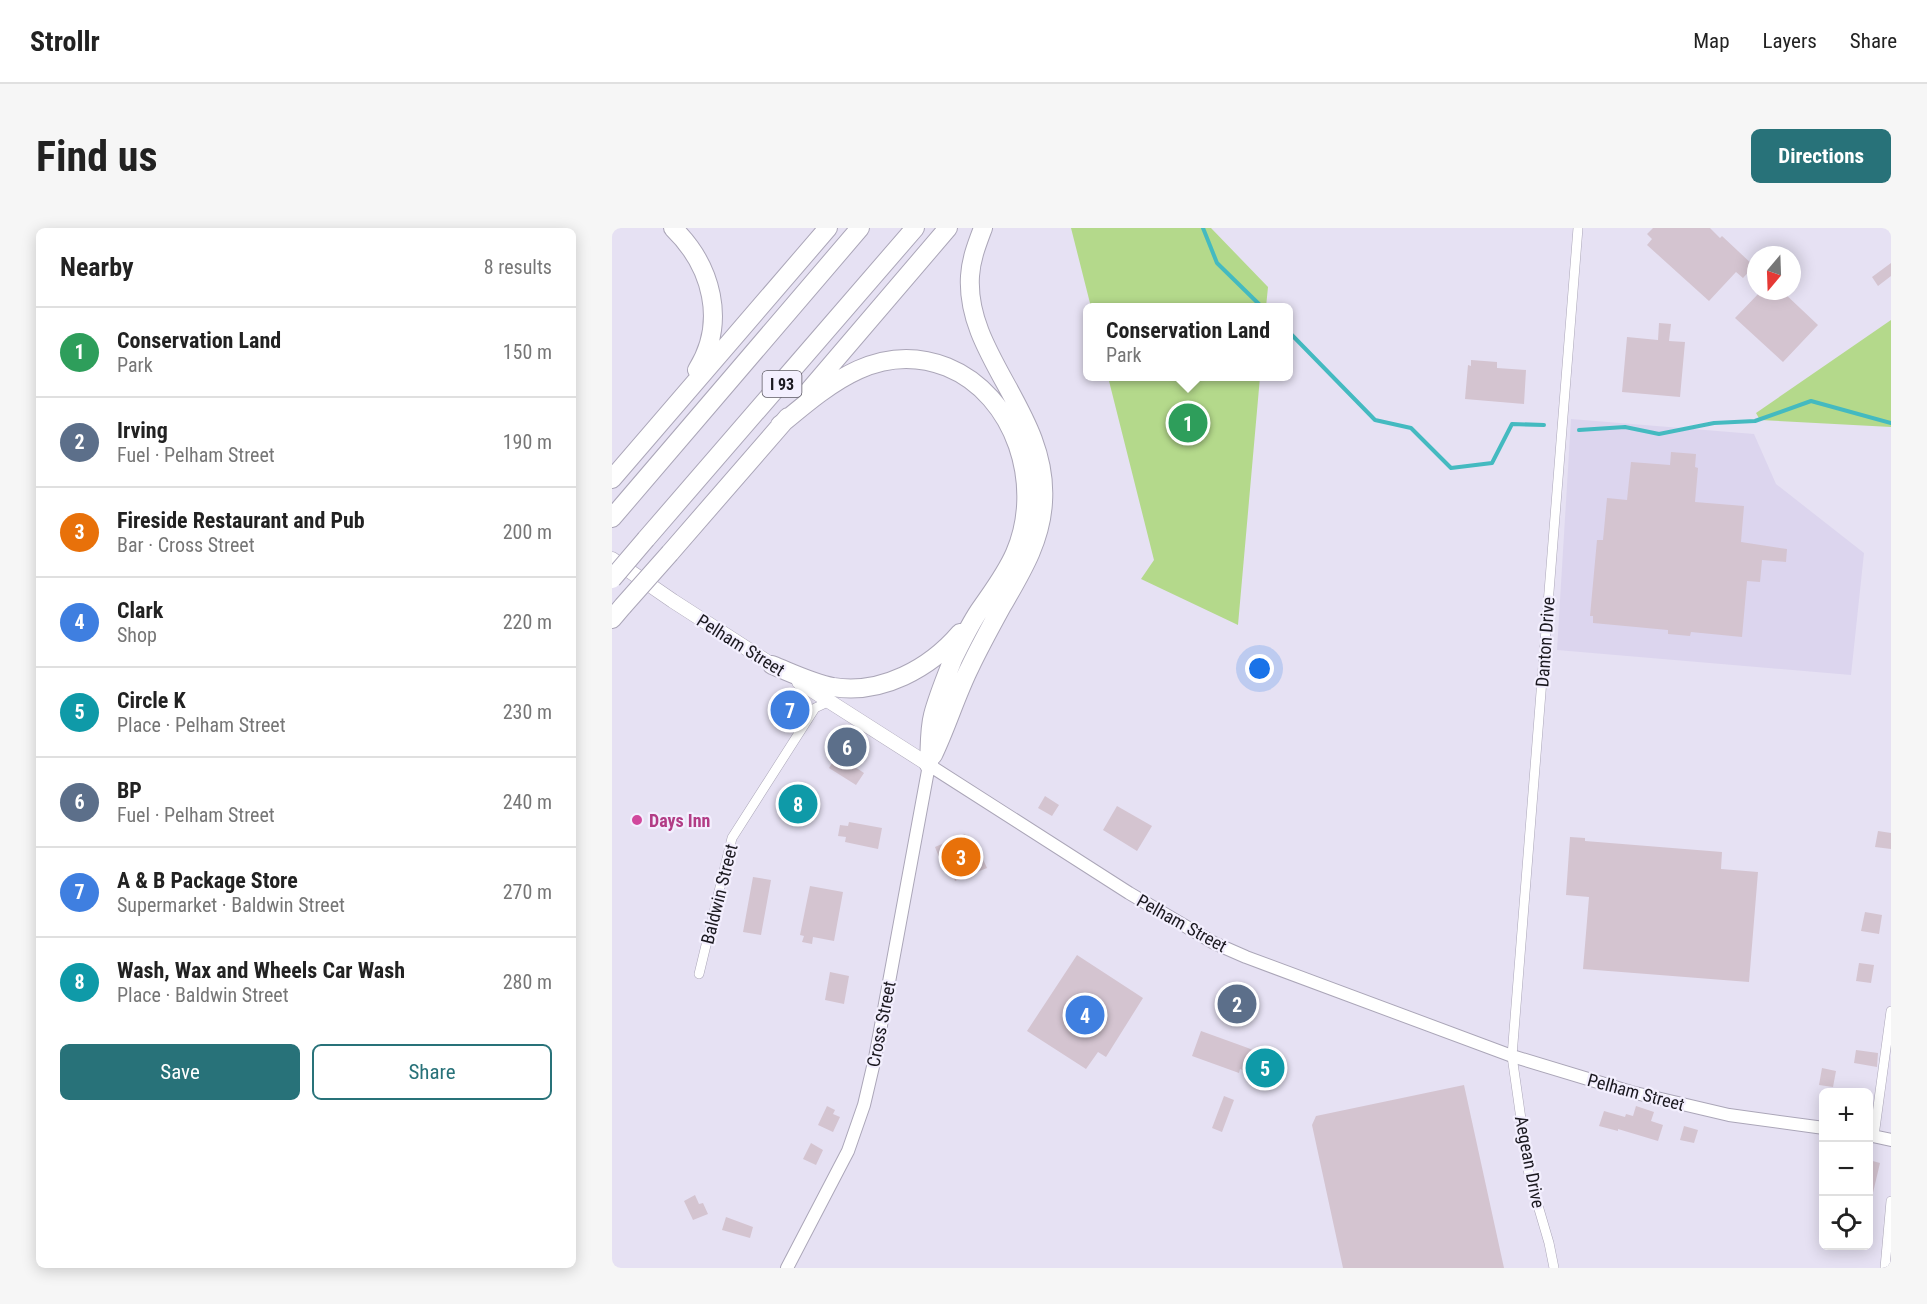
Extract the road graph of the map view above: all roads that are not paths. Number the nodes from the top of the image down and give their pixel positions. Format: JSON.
{"nodes":[{"id":1,"x":673,"y":228,"type":"edge"},
{"id":2,"x":828,"y":228,"type":"edge"},
{"id":3,"x":861,"y":228,"type":"edge"},
{"id":4,"x":915,"y":228,"type":"edge"},
{"id":5,"x":948,"y":228,"type":"edge"},
{"id":6,"x":983,"y":228,"type":"edge"},
{"id":7,"x":1578,"y":228,"type":"edge"},
{"id":8,"x":780,"y":425,"type":"junction"},
{"id":9,"x":651,"y":434,"type":"junction"},
{"id":10,"x":612,"y":480,"type":"edge"},
{"id":11,"x":613,"y":517,"type":"edge"},
{"id":12,"x":612,"y":559,"type":"edge"},
{"id":13,"x":612,"y":579,"type":"edge"},
{"id":14,"x":618,"y":613,"type":"edge"},
{"id":15,"x":977,"y":613,"type":"junction"},
{"id":16,"x":772,"y":665,"type":"junction"},
{"id":17,"x":830,"y":701,"type":"junction"},
{"id":18,"x":929,"y":765,"type":"junction"},
{"id":19,"x":699,"y":974,"type":"dead end"},
{"id":20,"x":1891,"y":1011,"type":"edge"},
{"id":21,"x":1512,"y":1056,"type":"junction"},
{"id":22,"x":1873,"y":1123,"type":"edge"},
{"id":23,"x":1819,"y":1127,"type":"edge"},
{"id":24,"x":1873,"y":1136,"type":"edge"},
{"id":25,"x":1891,"y":1140,"type":"edge"},
{"id":26,"x":1891,"y":1202,"type":"edge"},
{"id":27,"x":787,"y":1268,"type":"edge"},
{"id":28,"x":1554,"y":1268,"type":"edge"},
{"id":29,"x":1884,"y":1268,"type":"edge"}],
"edges":[{"from":1,"to":9,"type":"highway"},
{"from":2,"to":9,"type":"highway"},
{"from":3,"to":11,"type":"highway","number":"I 93"},
{"from":4,"to":13,"type":"highway","number":"I 93","bridge":true},
{"from":5,"to":8,"type":"highway"},
{"from":6,"to":18,"type":"highway"},
{"from":7,"to":21,"type":"street","name":"Danton Drive"},
{"from":8,"to":14,"type":"highway","bridge":true},
{"from":8,"to":15,"type":"highway"},
{"from":9,"to":10,"type":"highway"},
{"from":12,"to":16,"type":"main road","name":"Pelham Street"},
{"from":15,"to":16,"type":"highway"},
{"from":15,"to":18,"type":"highway"},
{"from":16,"to":17,"type":"main road","name":"Pelham Street"},
{"from":17,"to":18,"type":"main road","name":"Pelham Street"},
{"from":17,"to":19,"type":"street","name":"Baldwin Street"},
{"from":18,"to":21,"type":"street","name":"Pelham Street"},
{"from":18,"to":27,"type":"street","name":"Cross Street"},
{"from":20,"to":22,"type":"street"},
{"from":21,"to":23,"type":"street","name":"Pelham Street"},
{"from":21,"to":28,"type":"street","name":"Aegean Drive"},
{"from":24,"to":25,"type":"street"},
{"from":26,"to":29,"type":"street"}]}
